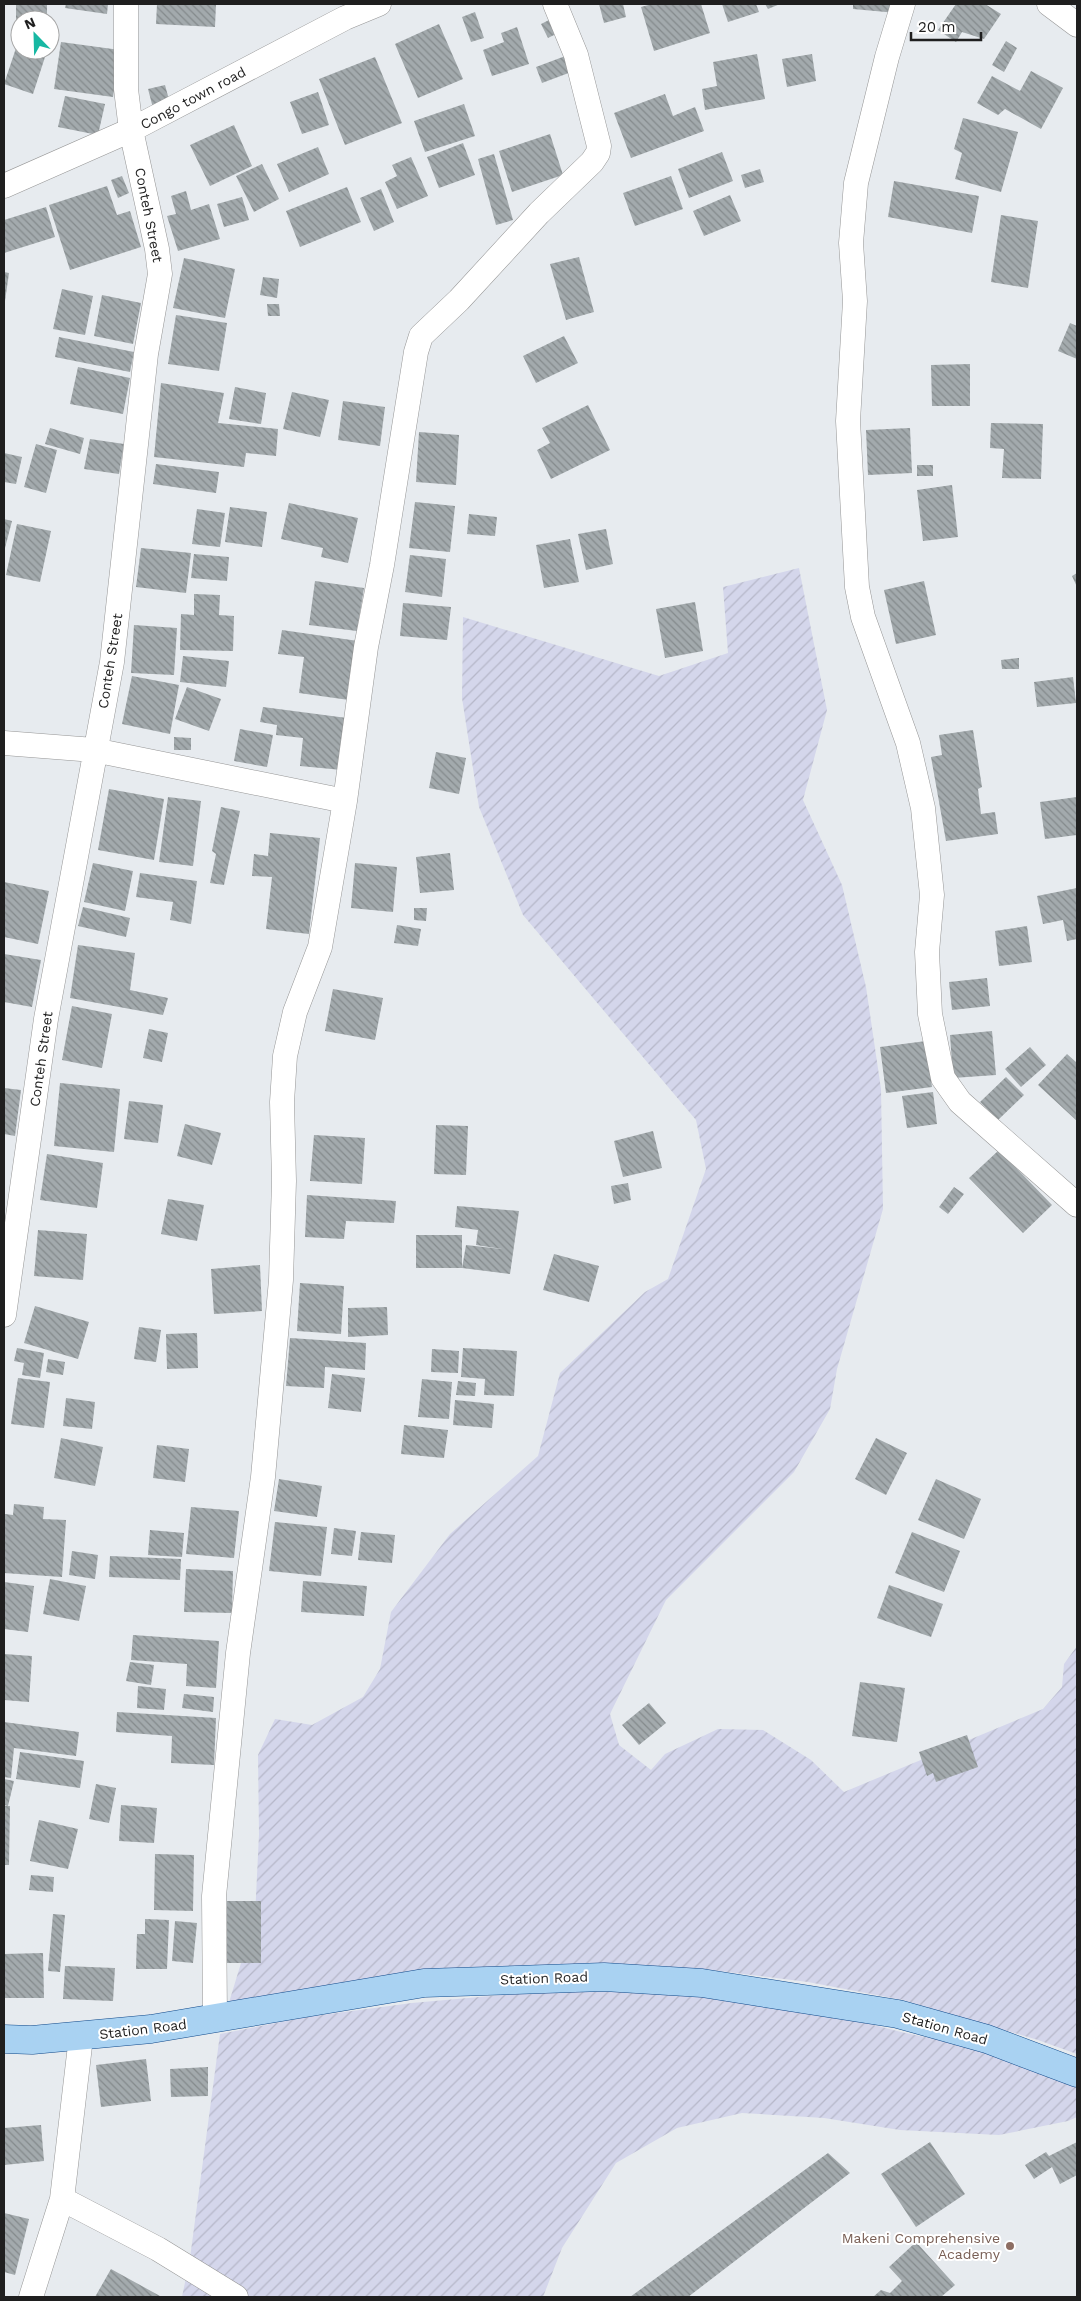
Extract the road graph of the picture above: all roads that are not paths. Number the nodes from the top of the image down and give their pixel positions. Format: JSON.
{"nodes":[{"id":1,"x":126,"y":4,"type":"edge"},
{"id":2,"x":379,"y":4,"type":"edge"},
{"id":3,"x":555,"y":4,"type":"edge"},
{"id":4,"x":904,"y":4,"type":"edge"},
{"id":5,"x":1049,"y":4,"type":"edge"},
{"id":6,"x":341,"y":11,"type":"edge"},
{"id":7,"x":1077,"y":25,"type":"edge"},
{"id":8,"x":131,"y":130,"type":"junction"},
{"id":9,"x":4,"y":186,"type":"edge"},
{"id":10,"x":4,"y":744,"type":"edge"},
{"id":11,"x":94,"y":750,"type":"junction"},
{"id":12,"x":345,"y":801,"type":"junction"},
{"id":13,"x":1077,"y":1204,"type":"edge"},
{"id":14,"x":4,"y":1315,"type":"edge"},
{"id":15,"x":215,"y":2019,"type":"junction"},
{"id":16,"x":81,"y":2037,"type":"junction"},
{"id":17,"x":4,"y":2039,"type":"edge"},
{"id":18,"x":1077,"y":2073,"type":"edge"},
{"id":19,"x":62,"y":2199,"type":"junction"},
{"id":20,"x":31,"y":2297,"type":"edge"},
{"id":21,"x":236,"y":2297,"type":"edge"}],
"edges":[{"from":1,"to":8,"type":"street","name":"Conteh Street"},
{"from":2,"to":6,"type":"street","name":"Congo town road"},
{"from":3,"to":12,"type":"street"},
{"from":4,"to":13,"type":"street"},
{"from":5,"to":7,"type":"street"},
{"from":6,"to":8,"type":"street","name":"Congo town road"},
{"from":8,"to":9,"type":"street","name":"Congo town road"},
{"from":8,"to":11,"type":"street","name":"Conteh Street"},
{"from":10,"to":11,"type":"street"},
{"from":11,"to":12,"type":"street"},
{"from":11,"to":14,"type":"street","name":"Conteh Street"},
{"from":12,"to":15,"type":"street"},
{"from":15,"to":16,"type":"main road","name":"Station Road"},
{"from":15,"to":18,"type":"main road","name":"Station Road"},
{"from":16,"to":17,"type":"main road","name":"Station Road"},
{"from":16,"to":19,"type":"street"},
{"from":19,"to":20,"type":"street"},
{"from":19,"to":21,"type":"street"}]}
